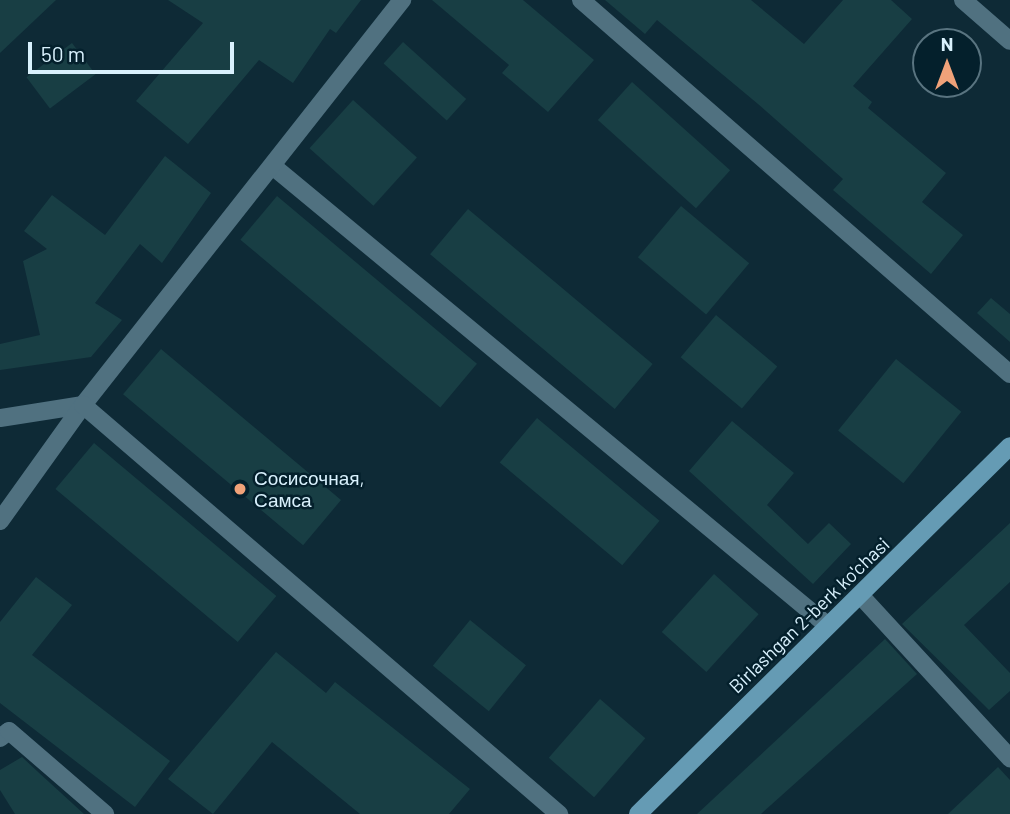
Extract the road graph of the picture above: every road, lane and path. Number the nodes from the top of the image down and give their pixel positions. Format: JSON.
{"nodes":[{"id":1,"x":402,"y":0,"type":"edge"},
{"id":2,"x":581,"y":0,"type":"edge"},
{"id":3,"x":964,"y":0,"type":"edge"},
{"id":4,"x":1010,"y":41,"type":"edge"},
{"id":5,"x":275,"y":168,"type":"junction"},
{"id":6,"x":1010,"y":374,"type":"edge"},
{"id":7,"x":83,"y":405,"type":"junction"},
{"id":8,"x":0,"y":418,"type":"edge"},
{"id":9,"x":1010,"y":446,"type":"edge"},
{"id":10,"x":0,"y":521,"type":"edge"},
{"id":11,"x":860,"y":595,"type":"junction"},
{"id":12,"x":827,"y":625,"type":"junction"},
{"id":13,"x":0,"y":738,"type":"edge"},
{"id":14,"x":1010,"y":758,"type":"edge"},
{"id":15,"x":105,"y":814,"type":"edge"},
{"id":16,"x":559,"y":814,"type":"edge"},
{"id":17,"x":638,"y":814,"type":"edge"}],
"edges":[{"from":1,"to":5,"type":"street"},
{"from":2,"to":6,"type":"street"},
{"from":3,"to":4,"type":"street"},
{"from":5,"to":7,"type":"street"},
{"from":5,"to":12,"type":"street"},
{"from":7,"to":8,"type":"street"},
{"from":7,"to":10,"type":"street"},
{"from":7,"to":16,"type":"street"},
{"from":9,"to":11,"type":"street","name":"Birlashgan 2-berk ko'chasi"},
{"from":11,"to":12,"type":"street","name":"Birlashgan 2-berk ko'chasi"},
{"from":11,"to":14,"type":"street"},
{"from":12,"to":17,"type":"street","name":"Birlashgan 2-berk ko'chasi"},
{"from":13,"to":15,"type":"street"}]}
